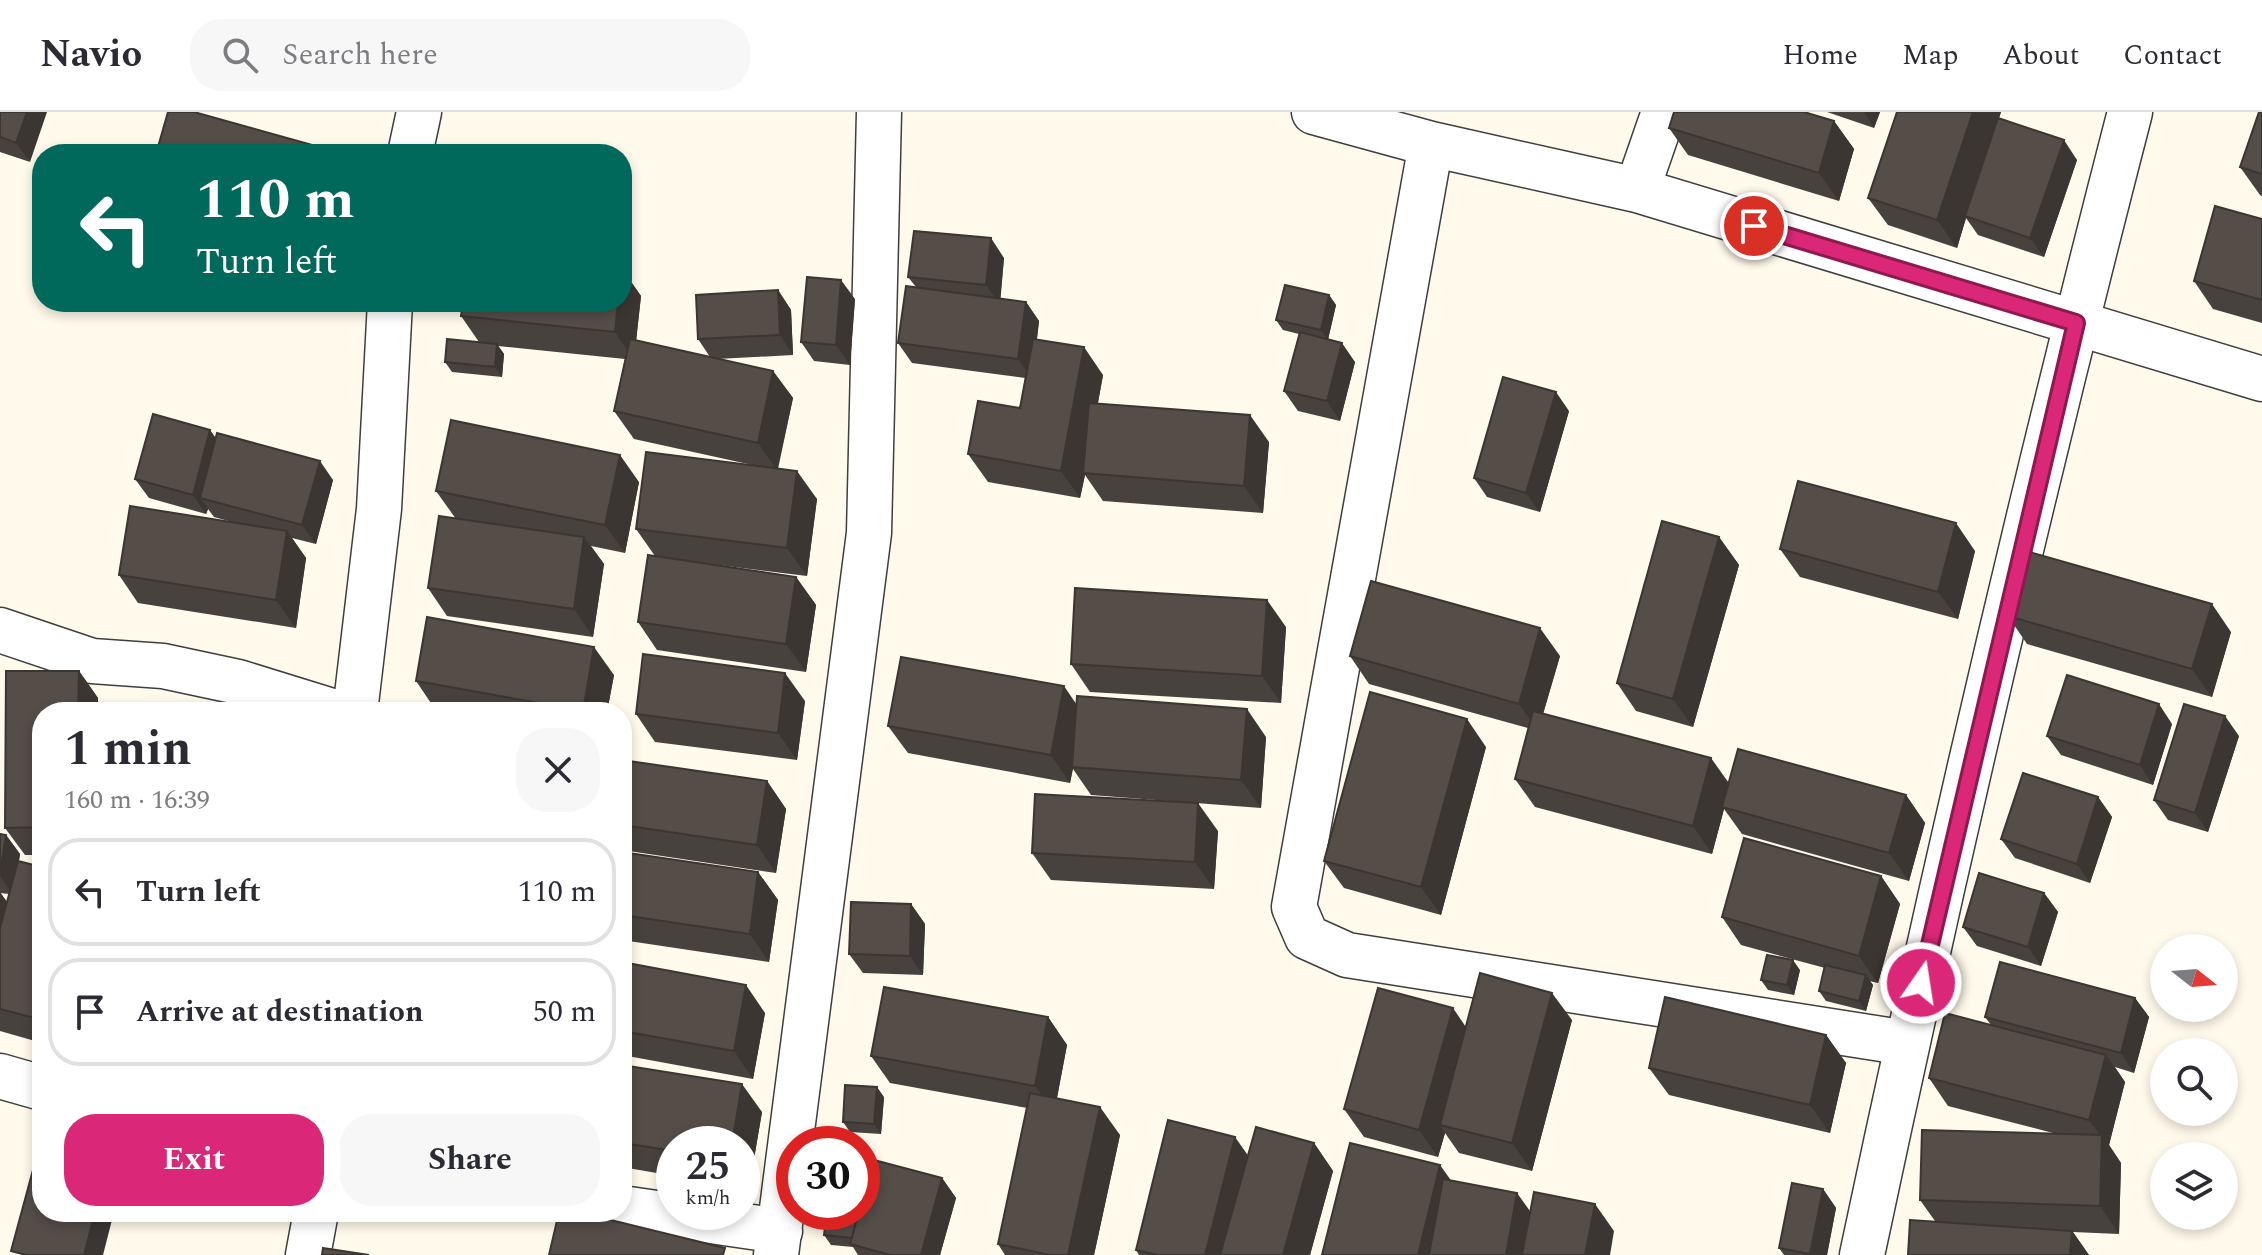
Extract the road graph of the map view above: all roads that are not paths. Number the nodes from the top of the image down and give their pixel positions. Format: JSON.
{"nodes":[{"id":1,"x":419,"y":112,"type":"edge"},
{"id":2,"x":879,"y":112,"type":"edge"},
{"id":3,"x":1314,"y":112,"type":"edge"},
{"id":4,"x":1664,"y":112,"type":"edge"},
{"id":5,"x":2130,"y":112,"type":"edge"},
{"id":6,"x":412,"y":144,"type":"edge"},
{"id":7,"x":1431,"y":144,"type":"junction"},
{"id":8,"x":1637,"y":190,"type":"junction"},
{"id":9,"x":389,"y":312,"type":"edge"},
{"id":10,"x":2076,"y":323,"type":"junction"},
{"id":11,"x":2262,"y":379,"type":"edge"},
{"id":12,"x":0,"y":630,"type":"edge"},
{"id":13,"x":303,"y":702,"type":"edge"},
{"id":14,"x":356,"y":702,"type":"edge"},
{"id":15,"x":1907,"y":1043,"type":"junction"},
{"id":16,"x":0,"y":1076,"type":"edge"},
{"id":17,"x":32,"y":1085,"type":"edge"},
{"id":18,"x":632,"y":1210,"type":"edge"},
{"id":19,"x":314,"y":1222,"type":"edge"},
{"id":20,"x":778,"y":1243,"type":"edge"},
{"id":21,"x":308,"y":1255,"type":"edge"},
{"id":22,"x":1862,"y":1255,"type":"edge"}],
"edges":[{"from":1,"to":6,"type":"street"},
{"from":2,"to":20,"type":"street"},
{"from":3,"to":7,"type":"street"},
{"from":4,"to":8,"type":"street"},
{"from":5,"to":10,"type":"street"},
{"from":7,"to":8,"type":"street"},
{"from":7,"to":15,"type":"street"},
{"from":8,"to":10,"type":"street"},
{"from":9,"to":14,"type":"street"},
{"from":10,"to":11,"type":"street"},
{"from":10,"to":15,"type":"street"},
{"from":12,"to":13,"type":"street"},
{"from":15,"to":22,"type":"street"},
{"from":16,"to":17,"type":"street"},
{"from":18,"to":20,"type":"street"},
{"from":19,"to":21,"type":"street"}]}
